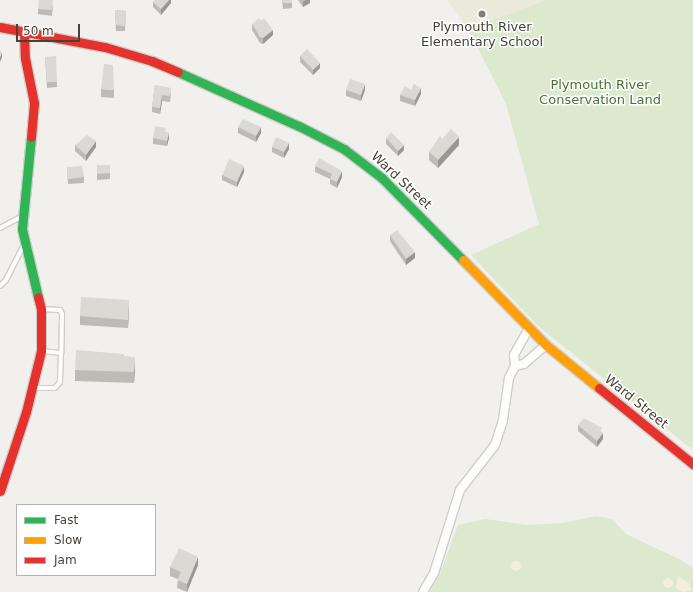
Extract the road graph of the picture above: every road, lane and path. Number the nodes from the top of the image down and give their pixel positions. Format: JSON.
{"nodes":[{"id":1,"x":0,"y":28,"type":"edge"},
{"id":2,"x":24,"y":33,"type":"junction"},
{"id":3,"x":21,"y":216,"type":"junction"},
{"id":4,"x":0,"y":228,"type":"edge"},
{"id":5,"x":24,"y":245,"type":"junction"},
{"id":6,"x":0,"y":286,"type":"edge"},
{"id":7,"x":41,"y":309,"type":"junction"},
{"id":8,"x":529,"y":328,"type":"junction"},
{"id":9,"x":546,"y":345,"type":"junction"},
{"id":10,"x":41,"y":351,"type":"junction"},
{"id":11,"x":61,"y":352,"type":"junction"},
{"id":12,"x":515,"y":366,"type":"junction"},
{"id":13,"x":33,"y":388,"type":"junction"},
{"id":14,"x":693,"y":464,"type":"edge"},
{"id":15,"x":0,"y":491,"type":"edge"},
{"id":16,"x":423,"y":592,"type":"edge"}],
"edges":[{"from":1,"to":2,"type":"street","name":"Ward Street"},
{"from":2,"to":3,"type":"street"},
{"from":2,"to":8,"type":"street","name":"Ward Street"},
{"from":3,"to":4,"type":"lane"},
{"from":3,"to":5,"type":"street"},
{"from":5,"to":6,"type":"lane"},
{"from":5,"to":7,"type":"street"},
{"from":7,"to":10,"type":"street"},
{"from":7,"to":11,"type":"lane"},
{"from":8,"to":9,"type":"street","name":"Ward Street"},
{"from":8,"to":12,"type":"street"},
{"from":9,"to":12,"type":"street"},
{"from":9,"to":14,"type":"street","name":"Ward Street"},
{"from":10,"to":11,"type":"lane"},
{"from":10,"to":13,"type":"street"},
{"from":11,"to":13,"type":"lane"},
{"from":12,"to":16,"type":"street"},
{"from":13,"to":15,"type":"street"}]}
